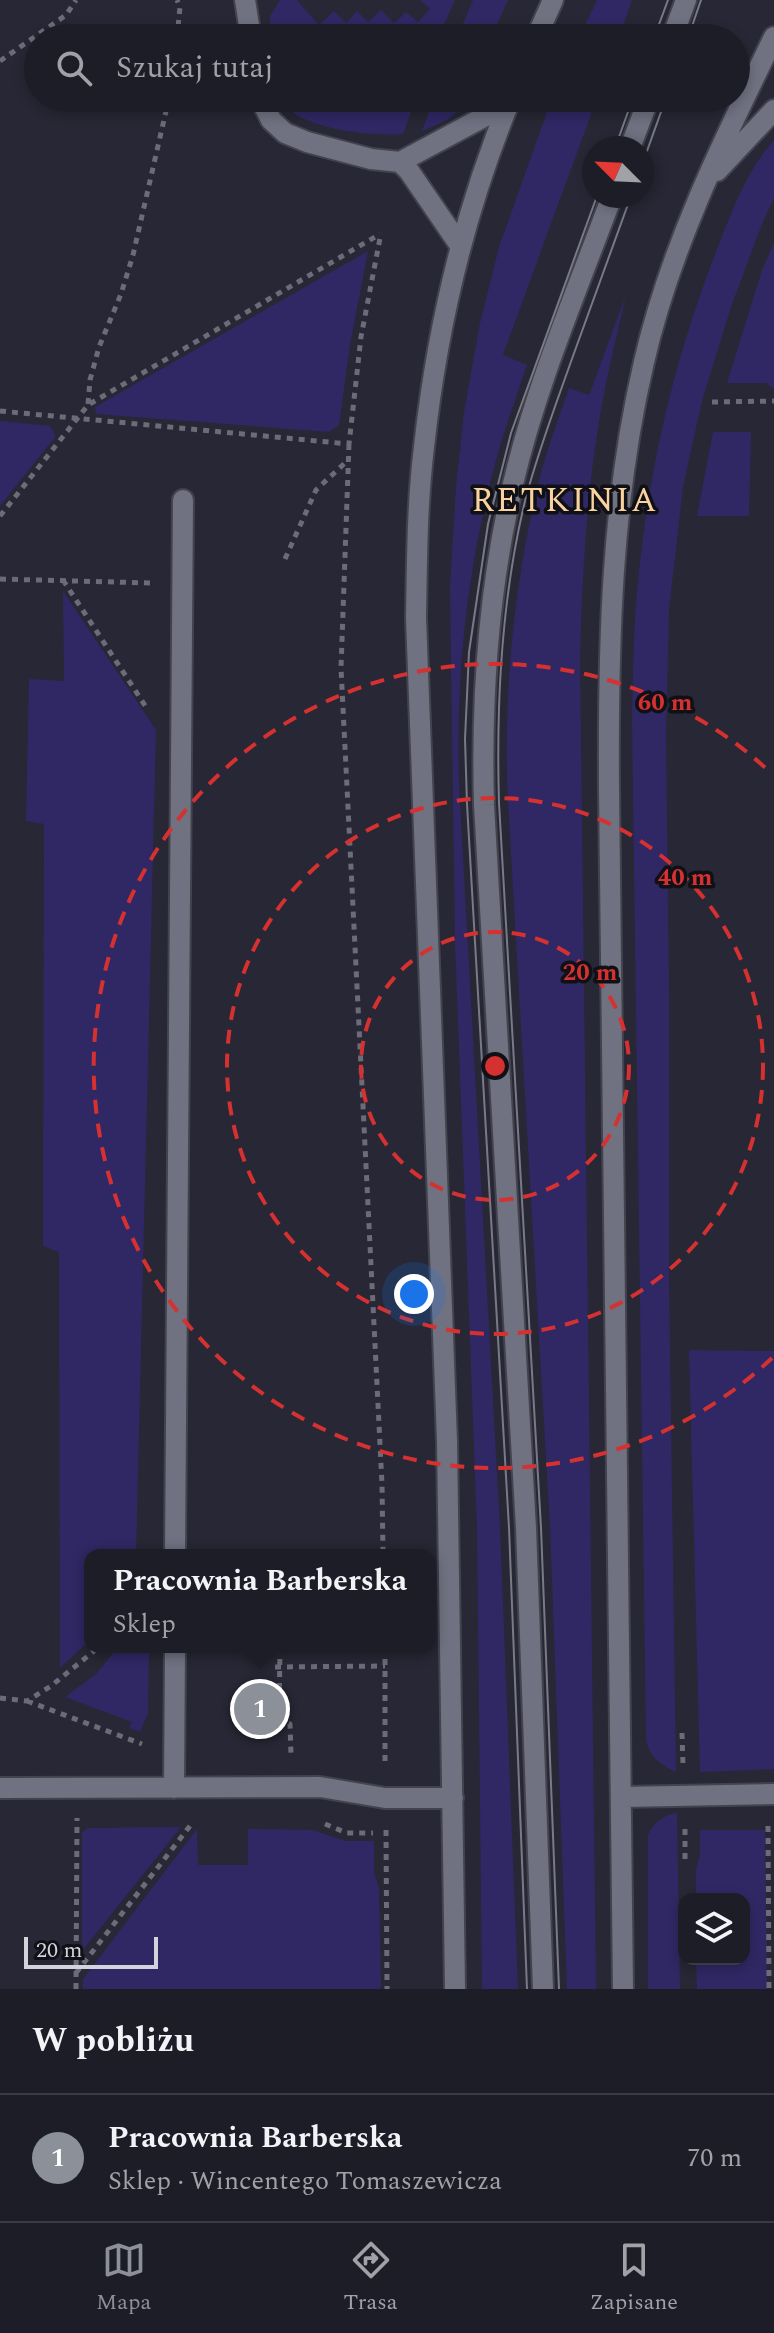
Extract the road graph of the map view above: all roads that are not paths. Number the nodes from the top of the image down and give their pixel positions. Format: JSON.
{"nodes":[{"id":1,"x":245,"y":0,"type":"edge"},
{"id":2,"x":553,"y":0,"type":"edge"},
{"id":3,"x":686,"y":0,"type":"edge"},
{"id":4,"x":249,"y":24,"type":"edge"},
{"id":5,"x":542,"y":24,"type":"edge"},
{"id":6,"x":677,"y":24,"type":"edge"},
{"id":7,"x":774,"y":37,"type":"edge"},
{"id":8,"x":750,"y":87,"type":"edge"},
{"id":9,"x":774,"y":110,"type":"edge"},
{"id":10,"x":267,"y":112,"type":"edge"},
{"id":11,"x":490,"y":112,"type":"edge"},
{"id":12,"x":506,"y":112,"type":"edge"},
{"id":13,"x":644,"y":112,"type":"edge"},
{"id":14,"x":738,"y":112,"type":"edge"},
{"id":15,"x":635,"y":136,"type":"edge"},
{"id":16,"x":400,"y":162,"type":"junction"},
{"id":17,"x":703,"y":186,"type":"junction"},
{"id":18,"x":608,"y":208,"type":"edge"},
{"id":19,"x":461,"y":247,"type":"junction"},
{"id":20,"x":183,"y":500,"type":"dead end"},
{"id":21,"x":175,"y":1549,"type":"edge"},
{"id":22,"x":175,"y":1653,"type":"edge"},
{"id":23,"x":0,"y":1788,"type":"edge"},
{"id":24,"x":174,"y":1788,"type":"junction"},
{"id":25,"x":774,"y":1794,"type":"edge"},
{"id":26,"x":622,"y":1797,"type":"junction"},
{"id":27,"x":453,"y":1798,"type":"junction"},
{"id":28,"x":455,"y":1989,"type":"edge"},
{"id":29,"x":543,"y":1989,"type":"edge"},
{"id":30,"x":623,"y":1989,"type":"edge"}],
"edges":[{"from":1,"to":4,"type":"street"},
{"from":2,"to":5,"type":"street"},
{"from":3,"to":6,"type":"street"},
{"from":7,"to":8,"type":"street"},
{"from":9,"to":17,"type":"street"},
{"from":10,"to":16,"type":"street"},
{"from":11,"to":16,"type":"street"},
{"from":12,"to":19,"type":"street"},
{"from":13,"to":15,"type":"street"},
{"from":14,"to":17,"type":"street"},
{"from":16,"to":19,"type":"street"},
{"from":17,"to":26,"type":"street"},
{"from":18,"to":29,"type":"street"},
{"from":19,"to":27,"type":"street"},
{"from":20,"to":21,"type":"street"},
{"from":22,"to":24,"type":"street"},
{"from":23,"to":24,"type":"street"},
{"from":24,"to":27,"type":"street"},
{"from":25,"to":26,"type":"street"},
{"from":26,"to":30,"type":"street"},
{"from":27,"to":28,"type":"street"}]}
